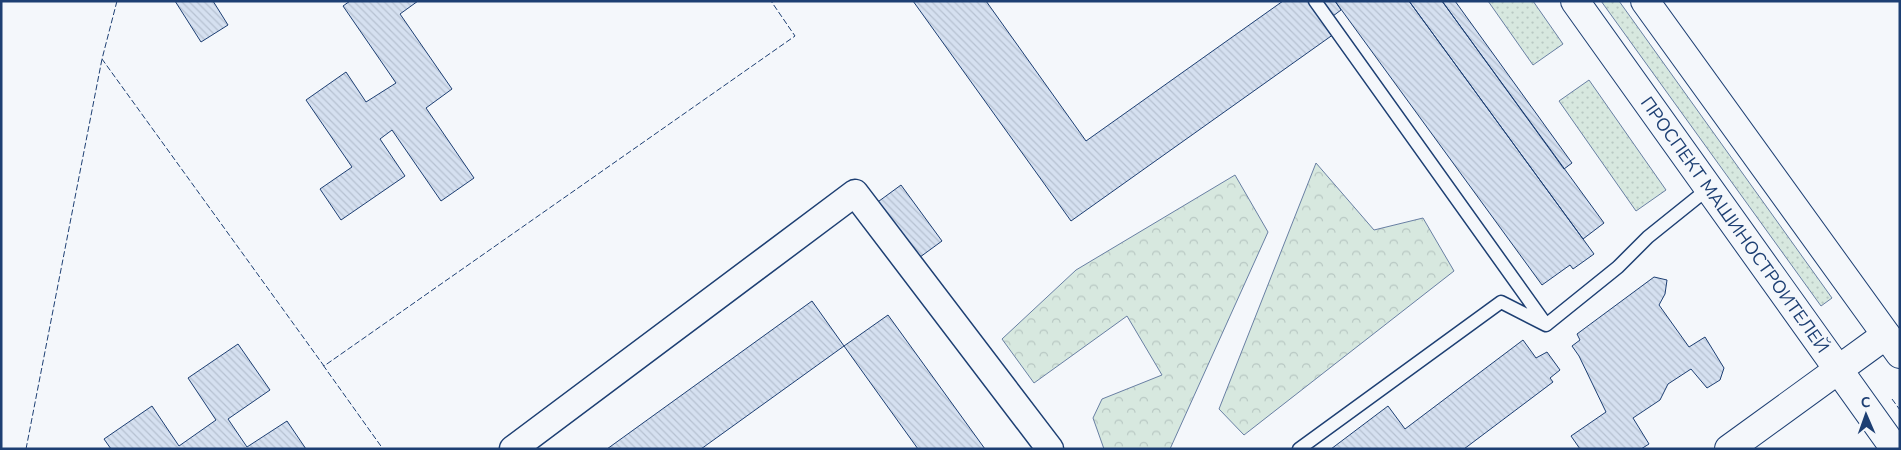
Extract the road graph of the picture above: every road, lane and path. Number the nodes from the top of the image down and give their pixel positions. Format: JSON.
{"nodes":[{"id":1,"x":1315,"y":1,"type":"edge"},
{"id":2,"x":1575,"y":1,"type":"edge"},
{"id":3,"x":1645,"y":1,"type":"edge"},
{"id":4,"x":1709,"y":188,"type":"junction"},
{"id":5,"x":1546,"y":325,"type":"junction"},
{"id":6,"x":1893,"y":344,"type":"edge"},
{"id":7,"x":1838,"y":368,"type":"junction"},
{"id":8,"x":513,"y":449,"type":"edge"},
{"id":9,"x":1050,"y":449,"type":"edge"},
{"id":10,"x":1299,"y":449,"type":"edge"},
{"id":11,"x":1730,"y":449,"type":"edge"},
{"id":12,"x":1895,"y":449,"type":"edge"}],
"edges":[{"from":1,"to":5,"type":"lane"},
{"from":2,"to":4,"type":"main road","name":"ПРОСПЕКТ МАШИНОСТРОИТЕЛЕЙ"},
{"from":3,"to":6,"type":"main road"},
{"from":4,"to":5,"type":"lane"},
{"from":4,"to":7,"type":"main road","name":"ПРОСПЕКТ МАШИНОСТРОИТЕЛЕЙ"},
{"from":5,"to":10,"type":"lane"},
{"from":6,"to":7,"type":"main road"},
{"from":7,"to":11,"type":"main road"},
{"from":7,"to":12,"type":"main road","name":"ПРОСПЕКТ МАШИНОСТРОИТЕЛЕЙ"},
{"from":8,"to":9,"type":"street"}]}
